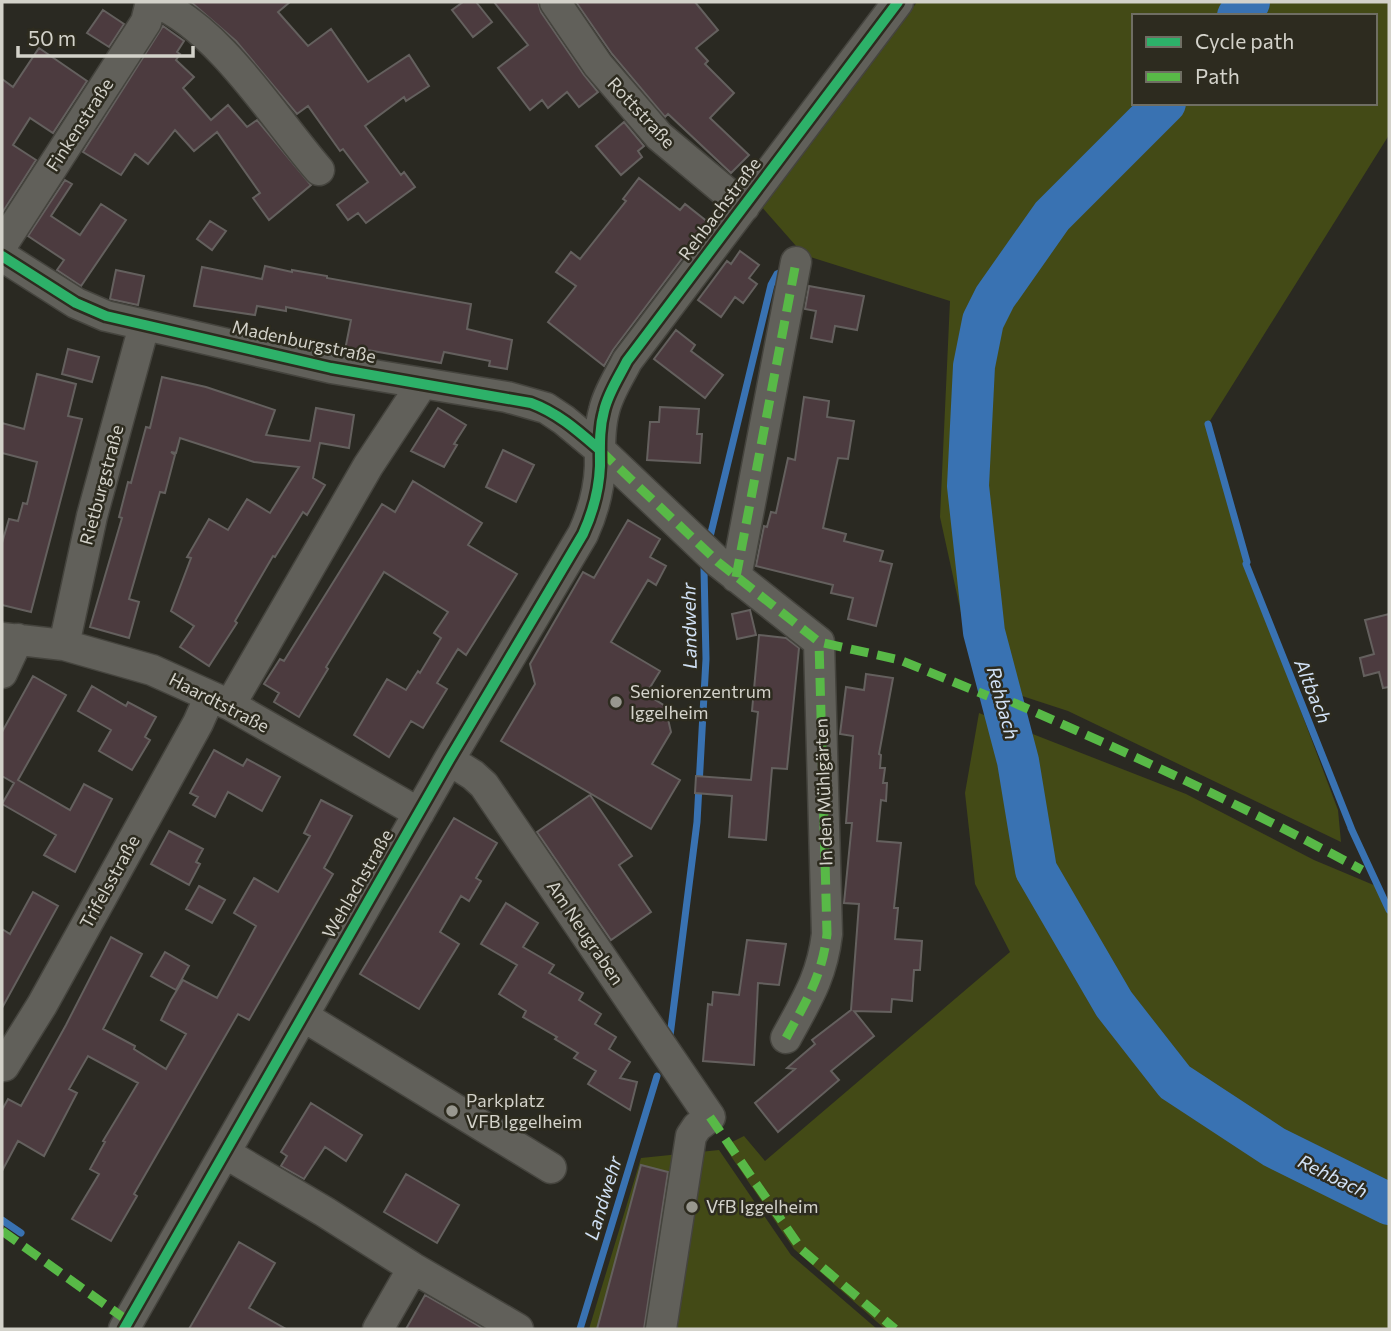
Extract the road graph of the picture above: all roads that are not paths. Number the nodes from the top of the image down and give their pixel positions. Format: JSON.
{"nodes":[{"id":1,"x":153,"y":2,"type":"edge"},
{"id":2,"x":555,"y":2,"type":"edge"},
{"id":3,"x":898,"y":2,"type":"edge"},
{"id":4,"x":319,"y":170,"type":"dead end"},
{"id":5,"x":744,"y":207,"type":"junction"},
{"id":6,"x":2,"y":245,"type":"edge"},
{"id":7,"x":2,"y":256,"type":"edge"},
{"id":8,"x":796,"y":262,"type":"dead end"},
{"id":9,"x":144,"y":326,"type":"junction"},
{"id":10,"x":422,"y":384,"type":"junction"},
{"id":11,"x":600,"y":450,"type":"junction"},
{"id":12,"x":719,"y":562,"type":"junction"},
{"id":13,"x":10,"y":639,"type":"edge"},
{"id":14,"x":64,"y":645,"type":"junction"},
{"id":15,"x":2,"y":673,"type":"edge"},
{"id":16,"x":220,"y":700,"type":"junction"},
{"id":17,"x":449,"y":760,"type":"junction"},
{"id":18,"x":419,"y":813,"type":"junction"},
{"id":19,"x":303,"y":1016,"type":"junction"},
{"id":20,"x":786,"y":1038,"type":"dead end"},
{"id":21,"x":4,"y":1066,"type":"dead end"},
{"id":22,"x":225,"y":1153,"type":"junction"},
{"id":23,"x":551,"y":1168,"type":"dead end"},
{"id":24,"x":413,"y":1268,"type":"junction"},
{"id":25,"x":124,"y":1329,"type":"edge"},
{"id":26,"x":379,"y":1329,"type":"edge"},
{"id":27,"x":518,"y":1329,"type":"edge"},
{"id":28,"x":661,"y":1329,"type":"edge"}],
"edges":[{"from":1,"to":4,"type":"street"},
{"from":1,"to":6,"type":"street","name":"Finkenstraße"},
{"from":2,"to":5,"type":"street","name":"Rottstraße"},
{"from":3,"to":5,"type":"street","name":"Rehbachstraße"},
{"from":5,"to":11,"type":"street","name":"Rehbachstraße"},
{"from":7,"to":9,"type":"street","name":"Madenburgstraße"},
{"from":8,"to":12,"type":"street"},
{"from":9,"to":10,"type":"street","name":"Madenburgstraße"},
{"from":9,"to":14,"type":"street","name":"Rietburgstraße"},
{"from":10,"to":11,"type":"street","name":"Madenburgstraße"},
{"from":10,"to":16,"type":"street","name":"Trifelsstraße"},
{"from":11,"to":12,"type":"street","name":"In den Mühlgärten"},
{"from":11,"to":17,"type":"street","name":"Wehlachstraße"},
{"from":12,"to":20,"type":"street","name":"In den Mühlgärten"},
{"from":13,"to":14,"type":"street","name":"Haardtstraße"},
{"from":13,"to":15,"type":"street"},
{"from":14,"to":16,"type":"street","name":"Haardtstraße"},
{"from":16,"to":18,"type":"street","name":"Haardtstraße"},
{"from":16,"to":21,"type":"street","name":"Trifelsstraße"},
{"from":17,"to":18,"type":"street","name":"Wehlachstraße"},
{"from":17,"to":28,"type":"street","name":"Am Neugraben"},
{"from":18,"to":19,"type":"street","name":"Wehlachstraße"},
{"from":19,"to":22,"type":"street","name":"Wehlachstraße"},
{"from":19,"to":23,"type":"street"},
{"from":22,"to":24,"type":"street"},
{"from":22,"to":25,"type":"street","name":"Wehlachstraße"},
{"from":24,"to":26,"type":"street"},
{"from":24,"to":27,"type":"street"}]}
